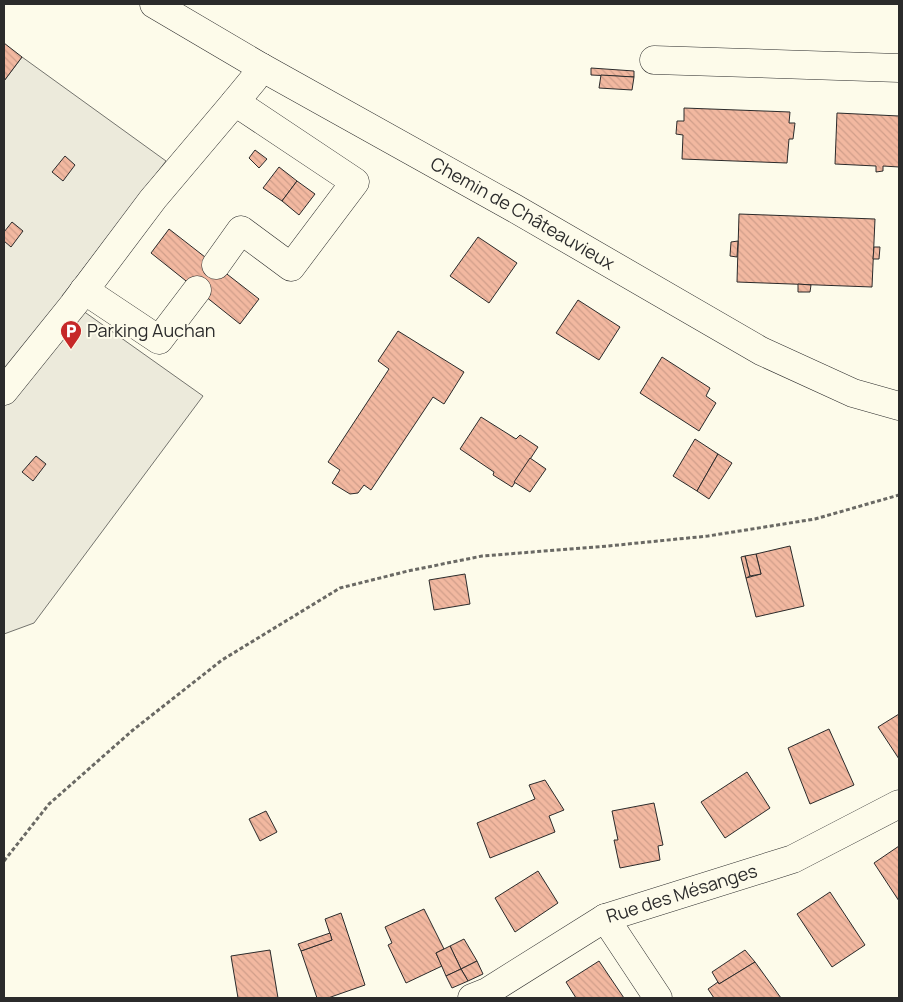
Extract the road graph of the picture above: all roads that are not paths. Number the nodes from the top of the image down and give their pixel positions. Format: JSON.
{"nodes":[{"id":1,"x":154,"y":4,"type":"edge"},
{"id":2,"x":654,"y":60,"type":"dead end"},
{"id":3,"x":261,"y":67,"type":"junction"},
{"id":4,"x":899,"y":68,"type":"edge"},
{"id":5,"x":235,"y":102,"type":"junction"},
{"id":6,"x":216,"y":265,"type":"dead end"},
{"id":7,"x":84,"y":290,"type":"junction"},
{"id":8,"x":197,"y":290,"type":"dead end"},
{"id":9,"x":4,"y":391,"type":"edge"},
{"id":10,"x":899,"y":406,"type":"edge"},
{"id":11,"x":899,"y":804,"type":"edge"},
{"id":12,"x":605,"y":918,"type":"junction"},
{"id":13,"x":472,"y":998,"type":"edge"},
{"id":14,"x":658,"y":998,"type":"edge"}],
"edges":[{"from":1,"to":3,"type":"street","name":"Chemin de Châteauvieux"},
{"from":2,"to":4,"type":"street"},
{"from":3,"to":5,"type":"street"},
{"from":3,"to":10,"type":"street","name":"Chemin de Châteauvieux"},
{"from":5,"to":6,"type":"street"},
{"from":5,"to":7,"type":"street"},
{"from":7,"to":8,"type":"street"},
{"from":7,"to":9,"type":"street"},
{"from":11,"to":12,"type":"street","name":"Rue des Mésanges"},
{"from":12,"to":13,"type":"street","name":"Rue des Mésanges"},
{"from":12,"to":14,"type":"street"}]}
